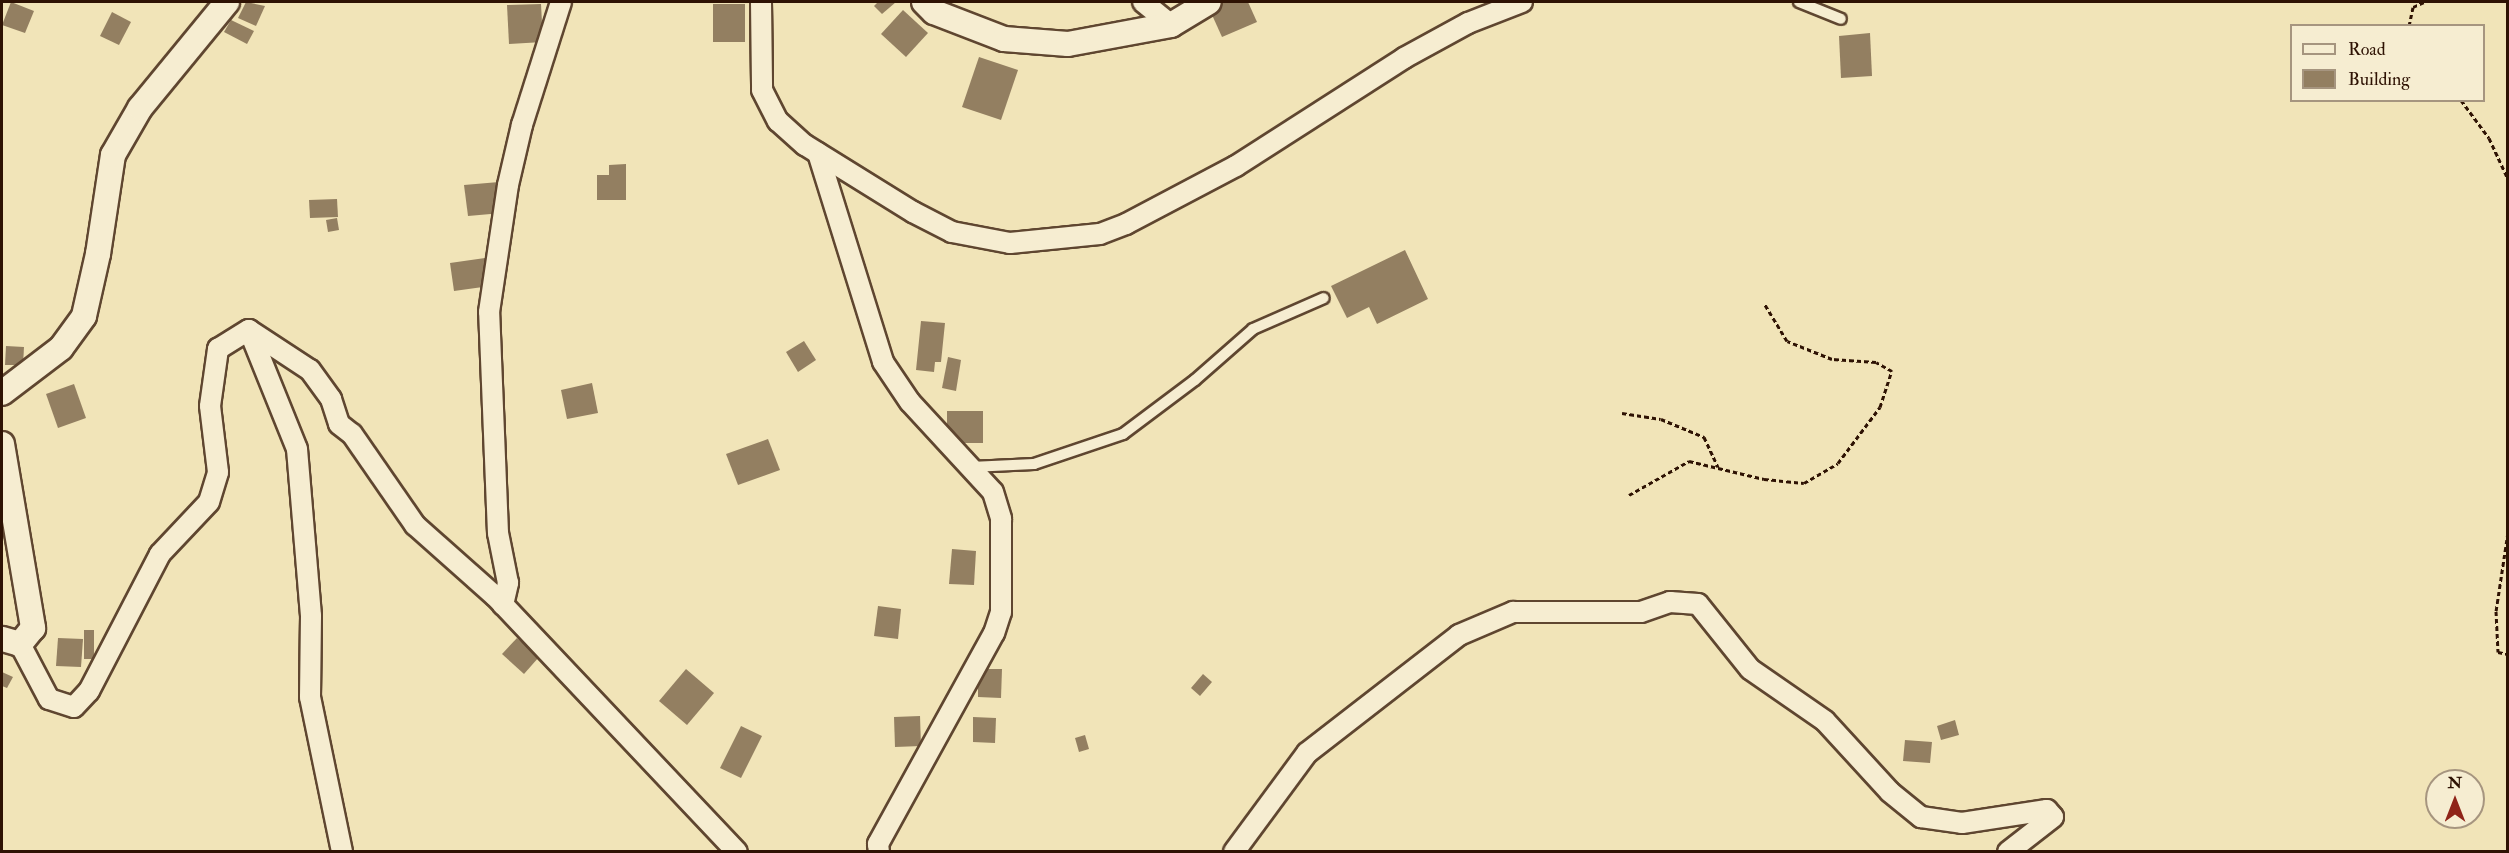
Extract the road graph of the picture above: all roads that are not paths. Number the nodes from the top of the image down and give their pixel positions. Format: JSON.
{"nodes":[{"id":1,"x":227,"y":2,"type":"edge"},
{"id":2,"x":561,"y":2,"type":"edge"},
{"id":3,"x":761,"y":2,"type":"edge"},
{"id":4,"x":924,"y":2,"type":"edge"},
{"id":5,"x":1143,"y":2,"type":"edge"},
{"id":6,"x":1209,"y":2,"type":"edge"},
{"id":7,"x":1522,"y":2,"type":"edge"},
{"id":8,"x":1799,"y":2,"type":"edge"},
{"id":9,"x":1840,"y":19,"type":"dead end"},
{"id":10,"x":1171,"y":25,"type":"junction"},
{"id":11,"x":818,"y":153,"type":"junction"},
{"id":12,"x":1324,"y":298,"type":"dead end"},
{"id":13,"x":249,"y":330,"type":"junction"},
{"id":14,"x":2,"y":393,"type":"edge"},
{"id":15,"x":2,"y":444,"type":"edge"},
{"id":16,"x":971,"y":467,"type":"junction"},
{"id":17,"x":503,"y":605,"type":"junction"},
{"id":18,"x":11,"y":641,"type":"edge"},
{"id":19,"x":342,"y":852,"type":"edge"},
{"id":20,"x":736,"y":852,"type":"edge"},
{"id":21,"x":879,"y":852,"type":"edge"},
{"id":22,"x":1234,"y":852,"type":"edge"},
{"id":23,"x":2008,"y":852,"type":"edge"}],
"edges":[{"from":1,"to":14,"type":"street"},
{"from":2,"to":17,"type":"street"},
{"from":3,"to":11,"type":"street"},
{"from":4,"to":10,"type":"street"},
{"from":5,"to":10,"type":"street"},
{"from":6,"to":10,"type":"street"},
{"from":7,"to":11,"type":"street"},
{"from":8,"to":9,"type":"lane"},
{"from":11,"to":16,"type":"street"},
{"from":12,"to":16,"type":"lane"},
{"from":13,"to":17,"type":"street"},
{"from":13,"to":18,"type":"street"},
{"from":13,"to":19,"type":"street"},
{"from":15,"to":18,"type":"street"},
{"from":16,"to":21,"type":"street"},
{"from":17,"to":20,"type":"street"},
{"from":22,"to":23,"type":"street"}]}
